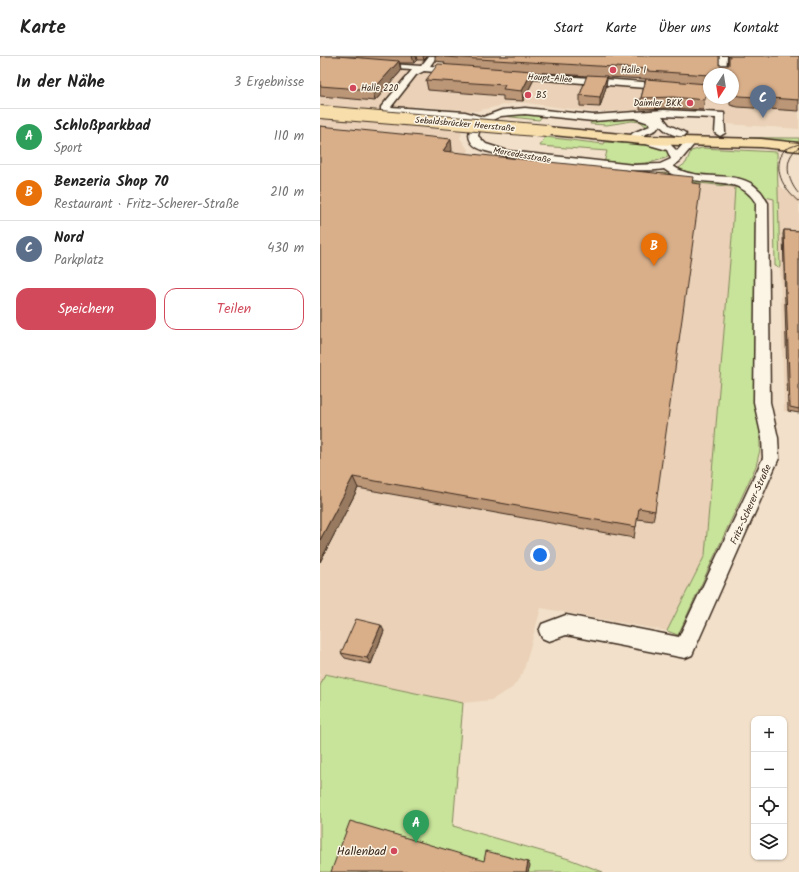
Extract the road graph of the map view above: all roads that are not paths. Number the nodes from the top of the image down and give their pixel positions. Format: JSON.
{"nodes":[{"id":1,"x":433,"y":56,"type":"edge"},
{"id":2,"x":723,"y":56,"type":"edge"},
{"id":3,"x":368,"y":64,"type":"edge"},
{"id":4,"x":424,"y":68,"type":"junction"},
{"id":5,"x":722,"y":68,"type":"edge"},
{"id":6,"x":471,"y":72,"type":"edge"},
{"id":7,"x":503,"y":74,"type":"edge"},
{"id":8,"x":421,"y":79,"type":"dead end"},
{"id":9,"x":703,"y":90,"type":"edge"},
{"id":10,"x":404,"y":101,"type":"dead end"},
{"id":11,"x":397,"y":110,"type":"junction"},
{"id":12,"x":320,"y":112,"type":"edge"},
{"id":13,"x":656,"y":115,"type":"junction"},
{"id":14,"x":635,"y":116,"type":"junction"},
{"id":15,"x":484,"y":120,"type":"junction"},
{"id":16,"x":720,"y":133,"type":"junction"},
{"id":17,"x":792,"y":134,"type":"dead end"},
{"id":18,"x":639,"y":137,"type":"junction"},
{"id":19,"x":686,"y":138,"type":"junction"},
{"id":20,"x":799,"y":147,"type":"edge"},
{"id":21,"x":676,"y":159,"type":"junction"},
{"id":22,"x":665,"y":165,"type":"junction"},
{"id":23,"x":548,"y":631,"type":"dead end"}],
"edges":[{"from":1,"to":4,"type":"street"},
{"from":2,"to":5,"type":"street"},
{"from":3,"to":4,"type":"street"},
{"from":4,"to":6,"type":"street"},
{"from":4,"to":8,"type":"street"},
{"from":4,"to":11,"type":"street"},
{"from":7,"to":9,"type":"street","name":"Haupt-Allee"},
{"from":10,"to":11,"type":"street"},
{"from":11,"to":15,"type":"street"},
{"from":12,"to":18,"type":"main road","name":"Sebaldsbrücker Heerstraße","bridge":true},
{"from":13,"to":14,"type":"street"},
{"from":13,"to":16,"type":"street"},
{"from":13,"to":19,"type":"street"},
{"from":14,"to":15,"type":"street"},
{"from":14,"to":18,"type":"street"},
{"from":15,"to":22,"type":"street","name":"Mercedesstraße"},
{"from":16,"to":17,"type":"main road","name":"Sebaldsbrücker Heerstraße"},
{"from":16,"to":19,"type":"main road","name":"Sebaldsbrücker Heerstraße"},
{"from":18,"to":19,"type":"main road","name":"Sebaldsbrücker Heerstraße"},
{"from":18,"to":21,"type":"street"},
{"from":19,"to":20,"type":"main road","name":"Sebaldsbrücker Heerstraße"},
{"from":19,"to":21,"type":"street","name":"Mercedesstraße"},
{"from":21,"to":22,"type":"street","name":"Mercedesstraße"},
{"from":22,"to":23,"type":"street","name":"Fritz-Scherer-Straße"}]}
